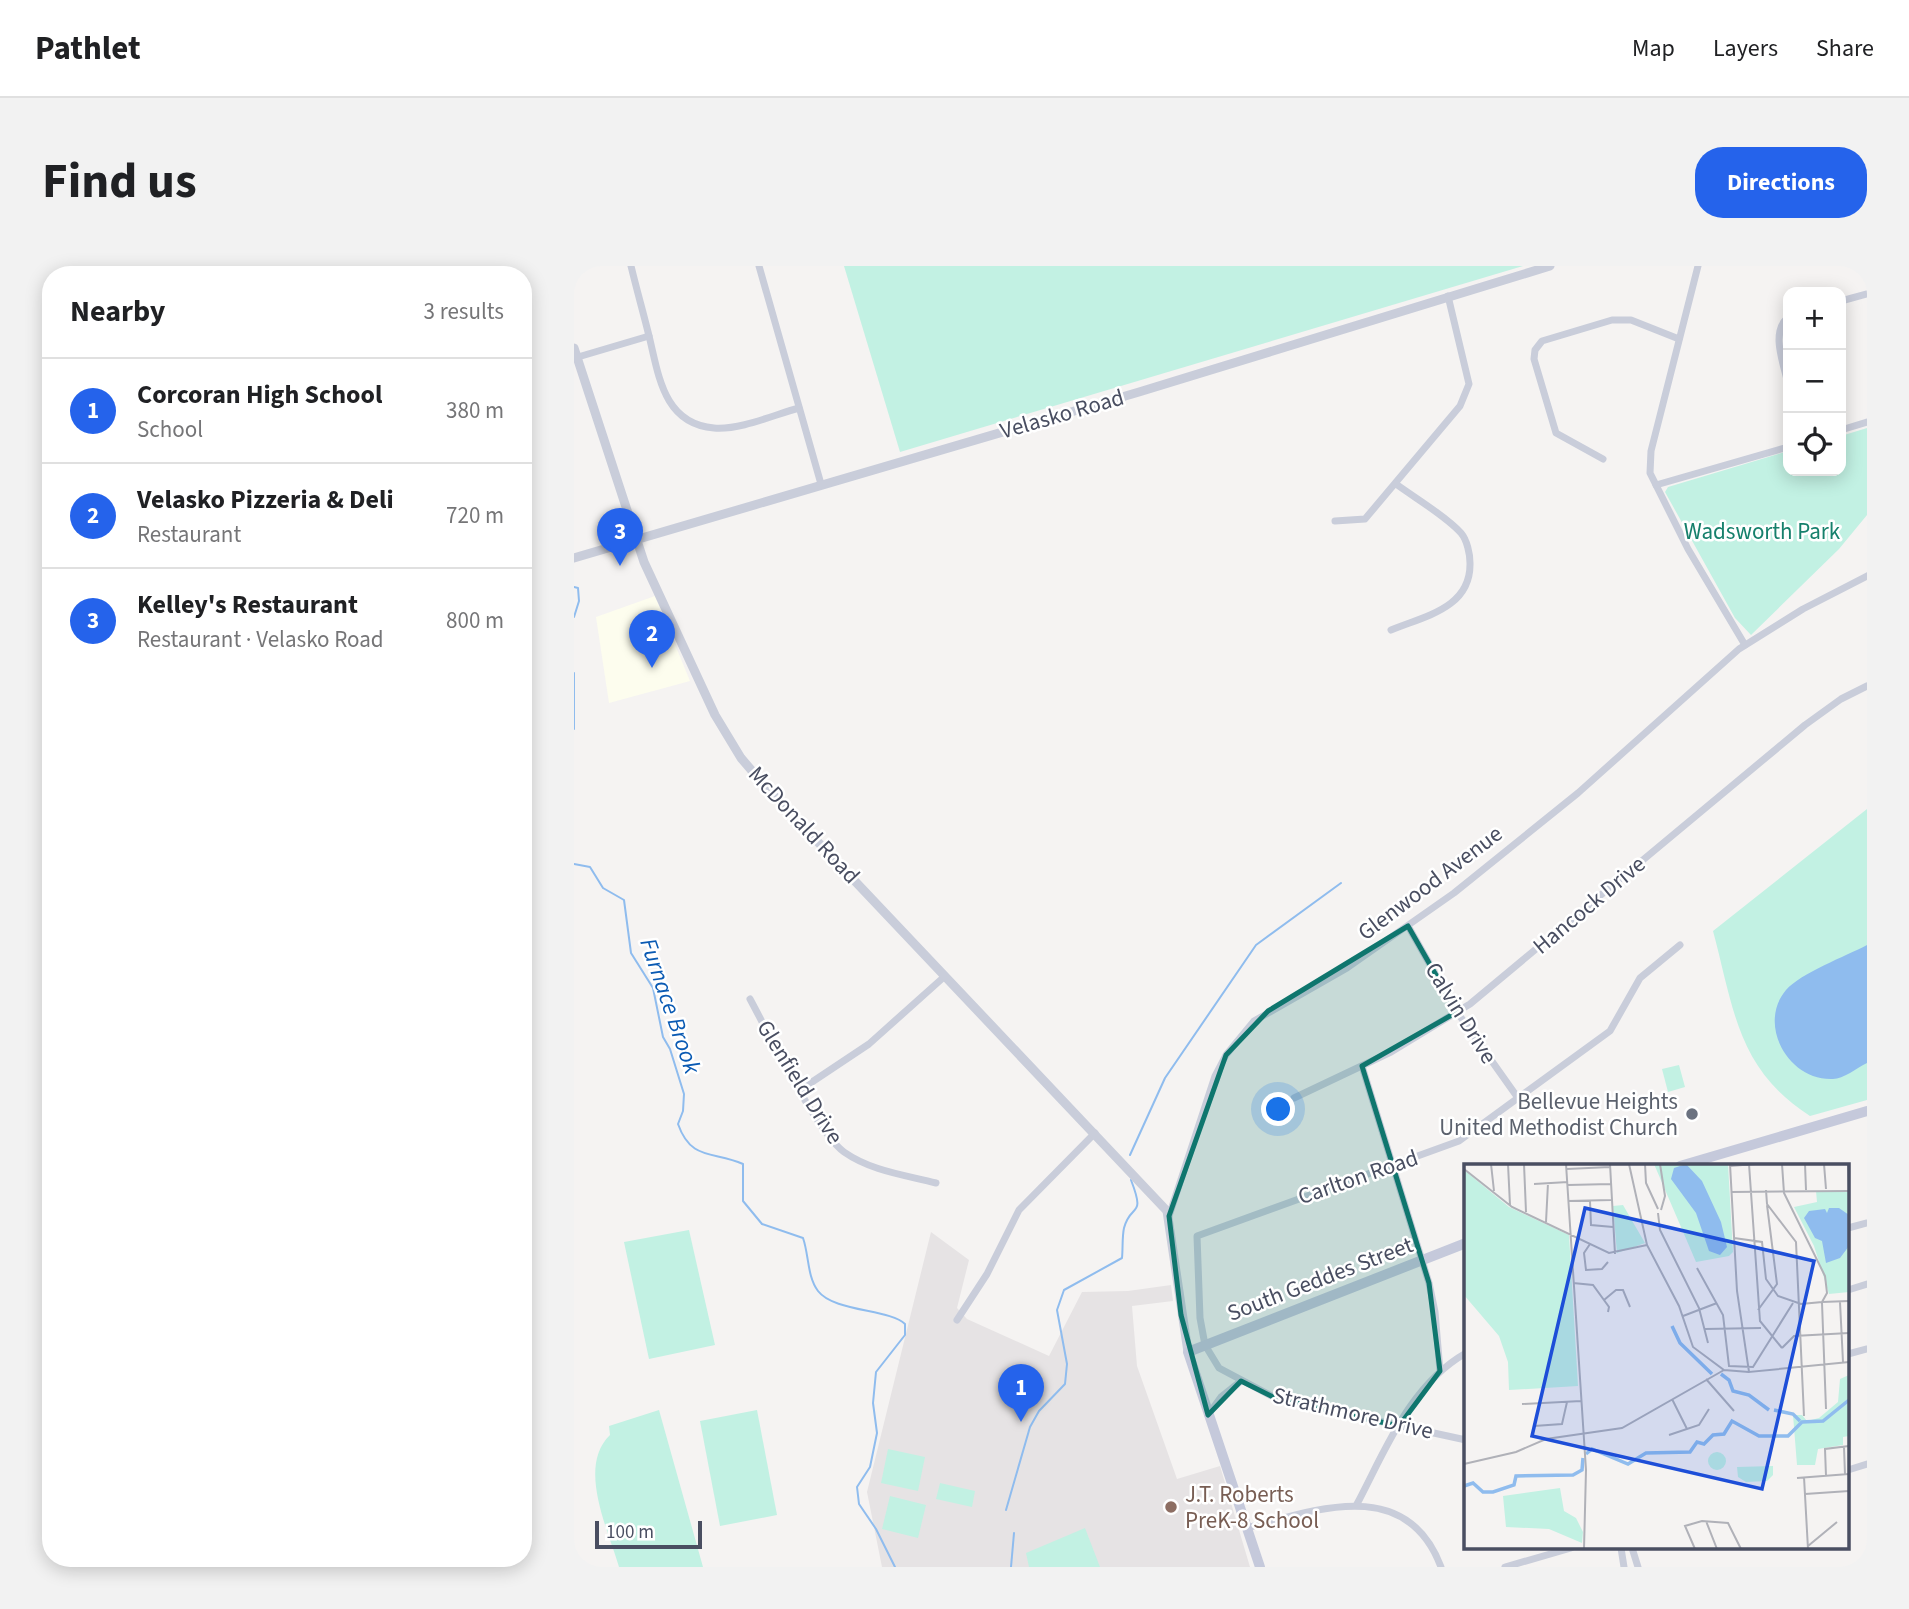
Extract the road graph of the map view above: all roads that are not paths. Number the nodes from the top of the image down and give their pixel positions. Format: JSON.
{"nodes":[{"id":1,"x":631,"y":266,"type":"edge"},
{"id":2,"x":759,"y":266,"type":"edge"},
{"id":3,"x":1550,"y":266,"type":"edge"},
{"id":4,"x":1698,"y":266,"type":"edge"},
{"id":5,"x":1867,"y":294,"type":"edge"},
{"id":6,"x":1448,"y":296,"type":"junction"},
{"id":7,"x":1846,"y":300,"type":"edge"},
{"id":8,"x":1783,"y":323,"type":"edge"},
{"id":9,"x":649,"y":336,"type":"junction"},
{"id":10,"x":1679,"y":339,"type":"junction"},
{"id":11,"x":576,"y":353,"type":"edge"},
{"id":12,"x":1783,"y":358,"type":"edge"},
{"id":13,"x":799,"y":408,"type":"junction"},
{"id":14,"x":1867,"y":422,"type":"edge"},
{"id":15,"x":1846,"y":428,"type":"edge"},
{"id":16,"x":1783,"y":448,"type":"edge"},
{"id":17,"x":1603,"y":459,"type":"dead end"},
{"id":18,"x":821,"y":484,"type":"junction"},
{"id":19,"x":1396,"y":484,"type":"junction"},
{"id":20,"x":1656,"y":485,"type":"junction"},
{"id":21,"x":1335,"y":521,"type":"dead end"},
{"id":22,"x":636,"y":538,"type":"junction"},
{"id":23,"x":574,"y":558,"type":"edge"},
{"id":24,"x":1867,"y":576,"type":"edge"},
{"id":25,"x":1391,"y":629,"type":"dead end"},
{"id":26,"x":1745,"y":645,"type":"junction"},
{"id":27,"x":1867,"y":687,"type":"edge"},
{"id":28,"x":1408,"y":926,"type":"junction"},
{"id":29,"x":1680,"y":945,"type":"dead end"},
{"id":30,"x":945,"y":976,"type":"junction"},
{"id":31,"x":750,"y":999,"type":"dead end"},
{"id":32,"x":1457,"y":1013,"type":"junction"},
{"id":33,"x":1362,"y":1066,"type":"junction"},
{"id":34,"x":800,"y":1090,"type":"junction"},
{"id":35,"x":1294,"y":1098,"type":"dead end"},
{"id":36,"x":1518,"y":1098,"type":"junction"},
{"id":37,"x":1867,"y":1111,"type":"edge"},
{"id":38,"x":1095,"y":1133,"type":"junction"},
{"id":39,"x":1687,"y":1164,"type":"edge"},
{"id":40,"x":1391,"y":1166,"type":"junction"},
{"id":41,"x":936,"y":1183,"type":"dead end"},
{"id":42,"x":1169,"y":1216,"type":"junction"},
{"id":43,"x":1867,"y":1223,"type":"edge"},
{"id":44,"x":1850,"y":1227,"type":"edge"},
{"id":45,"x":1464,"y":1244,"type":"edge"},
{"id":46,"x":1421,"y":1260,"type":"junction"},
{"id":47,"x":1867,"y":1284,"type":"edge"},
{"id":48,"x":1850,"y":1289,"type":"edge"},
{"id":49,"x":957,"y":1320,"type":"dead end"},
{"id":50,"x":1205,"y":1345,"type":"junction"},
{"id":51,"x":1867,"y":1349,"type":"edge"},
{"id":52,"x":1188,"y":1352,"type":"junction"},
{"id":53,"x":1850,"y":1353,"type":"edge"},
{"id":54,"x":1464,"y":1354,"type":"edge"},
{"id":55,"x":1440,"y":1371,"type":"junction"},
{"id":56,"x":1241,"y":1381,"type":"junction"},
{"id":57,"x":1208,"y":1415,"type":"junction"},
{"id":58,"x":1399,"y":1426,"type":"junction"},
{"id":59,"x":1464,"y":1440,"type":"edge"},
{"id":60,"x":1867,"y":1464,"type":"edge"},
{"id":61,"x":1850,"y":1469,"type":"edge"},
{"id":62,"x":1357,"y":1504,"type":"junction"},
{"id":63,"x":1247,"y":1528,"type":"junction"},
{"id":64,"x":1564,"y":1550,"type":"edge"},
{"id":65,"x":1633,"y":1550,"type":"edge"},
{"id":66,"x":1260,"y":1567,"type":"edge"},
{"id":67,"x":1441,"y":1567,"type":"edge"},
{"id":68,"x":1505,"y":1567,"type":"edge"},
{"id":69,"x":1638,"y":1567,"type":"edge"}],
"edges":[{"from":1,"to":9,"type":"street"},
{"from":2,"to":13,"type":"street"},
{"from":3,"to":6,"type":"street","name":"Velasko Road"},
{"from":4,"to":10,"type":"street"},
{"from":5,"to":7,"type":"street"},
{"from":6,"to":18,"type":"street","name":"Velasko Road"},
{"from":6,"to":19,"type":"street"},
{"from":8,"to":12,"type":"street"},
{"from":9,"to":11,"type":"street"},
{"from":9,"to":13,"type":"street"},
{"from":10,"to":17,"type":"street"},
{"from":10,"to":20,"type":"street"},
{"from":11,"to":22,"type":"street","name":"McDonald Road"},
{"from":13,"to":18,"type":"street"},
{"from":14,"to":15,"type":"street"},
{"from":16,"to":20,"type":"street"},
{"from":18,"to":22,"type":"street","name":"Velasko Road"},
{"from":19,"to":21,"type":"street"},
{"from":19,"to":25,"type":"street"},
{"from":20,"to":26,"type":"street"},
{"from":22,"to":23,"type":"street","name":"Velasko Road"},
{"from":22,"to":30,"type":"street","name":"McDonald Road"},
{"from":24,"to":26,"type":"street","name":"Glenwood Avenue"},
{"from":26,"to":28,"type":"street","name":"Glenwood Avenue"},
{"from":27,"to":32,"type":"street","name":"Hancock Drive"},
{"from":28,"to":32,"type":"street","name":"Calvin Drive"},
{"from":28,"to":42,"type":"street","name":"Glenwood Avenue"},
{"from":29,"to":36,"type":"street","name":"Carlton Road"},
{"from":30,"to":34,"type":"street"},
{"from":30,"to":38,"type":"street","name":"McDonald Road"},
{"from":31,"to":34,"type":"street","name":"Glenfield Drive"},
{"from":32,"to":33,"type":"street","name":"Hancock Drive"},
{"from":32,"to":36,"type":"street","name":"Calvin Drive"},
{"from":33,"to":35,"type":"street","name":"Hancock Drive"},
{"from":33,"to":40,"type":"street"},
{"from":34,"to":41,"type":"street","name":"Glenfield Drive"},
{"from":36,"to":40,"type":"street","name":"Carlton Road"},
{"from":37,"to":39,"type":"main road"},
{"from":38,"to":42,"type":"street","name":"McDonald Road"},
{"from":38,"to":49,"type":"street"},
{"from":40,"to":46,"type":"street"},
{"from":40,"to":50,"type":"street","name":"Carlton Road"},
{"from":42,"to":52,"type":"street","name":"Glenwood Avenue"},
{"from":43,"to":44,"type":"street"},
{"from":45,"to":46,"type":"main road","name":"South Geddes Street"},
{"from":46,"to":50,"type":"main road","name":"South Geddes Street"},
{"from":46,"to":55,"type":"street"},
{"from":47,"to":48,"type":"street"},
{"from":50,"to":52,"type":"main road","name":"South Geddes Street"},
{"from":50,"to":56,"type":"street","name":"Strathmore Drive"},
{"from":51,"to":53,"type":"street"},
{"from":52,"to":57,"type":"main road","name":"Glenwood Avenue"},
{"from":54,"to":55,"type":"street"},
{"from":55,"to":58,"type":"street"},
{"from":56,"to":57,"type":"street"},
{"from":56,"to":58,"type":"street","name":"Strathmore Drive"},
{"from":57,"to":63,"type":"main road","name":"Glenwood Avenue"},
{"from":58,"to":59,"type":"street","name":"Strathmore Drive"},
{"from":58,"to":62,"type":"street"},
{"from":60,"to":61,"type":"street"},
{"from":62,"to":63,"type":"street"},
{"from":62,"to":67,"type":"street"},
{"from":63,"to":66,"type":"main road","name":"Glenwood Avenue"},
{"from":64,"to":68,"type":"street"},
{"from":65,"to":69,"type":"street"}]}
